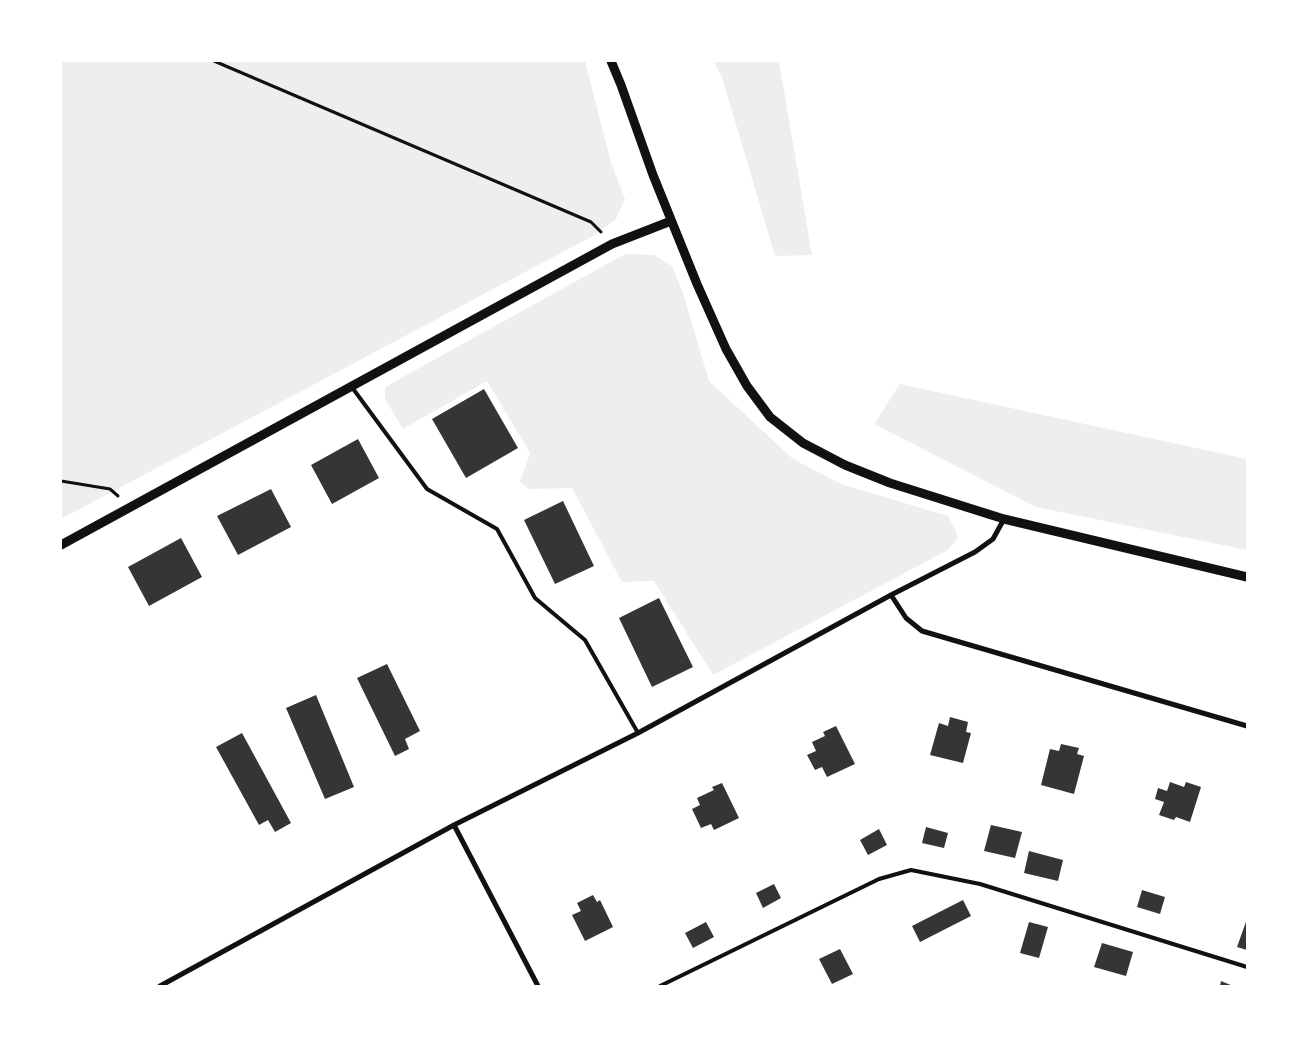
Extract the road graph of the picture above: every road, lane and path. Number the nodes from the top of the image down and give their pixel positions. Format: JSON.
{"nodes":[{"id":1,"x":214,"y":61,"type":"edge"},
{"id":2,"x":612,"y":61,"type":"edge"},
{"id":3,"x":671,"y":221,"type":"junction"},
{"id":4,"x":612,"y":244,"type":"junction"},
{"id":5,"x":351,"y":386,"type":"junction"},
{"id":6,"x":61,"y":480,"type":"edge"},
{"id":7,"x":128,"y":508,"type":"junction"},
{"id":8,"x":1004,"y":519,"type":"junction"},
{"id":9,"x":61,"y":545,"type":"edge"},
{"id":10,"x":1247,"y":577,"type":"edge"},
{"id":11,"x":891,"y":596,"type":"junction"},
{"id":12,"x":1247,"y":726,"type":"edge"},
{"id":13,"x":638,"y":733,"type":"junction"},
{"id":14,"x":454,"y":825,"type":"junction"},
{"id":15,"x":1247,"y":967,"type":"edge"},
{"id":16,"x":167,"y":984,"type":"edge"},
{"id":17,"x":160,"y":986,"type":"edge"},
{"id":18,"x":538,"y":986,"type":"edge"},
{"id":19,"x":660,"y":986,"type":"edge"}],
"edges":[{"from":1,"to":4,"type":"path"},
{"from":2,"to":3,"type":"street"},
{"from":3,"to":4,"type":"street"},
{"from":3,"to":8,"type":"street"},
{"from":4,"to":5,"type":"street"},
{"from":5,"to":7,"type":"street"},
{"from":5,"to":13,"type":"lane"},
{"from":6,"to":7,"type":"path"},
{"from":7,"to":9,"type":"street"},
{"from":8,"to":10,"type":"street"},
{"from":8,"to":11,"type":"street"},
{"from":11,"to":12,"type":"street"},
{"from":11,"to":13,"type":"street"},
{"from":13,"to":14,"type":"street"},
{"from":14,"to":16,"type":"street"},
{"from":14,"to":18,"type":"street"},
{"from":15,"to":19,"type":"lane"},
{"from":16,"to":17,"type":"street"}]}
